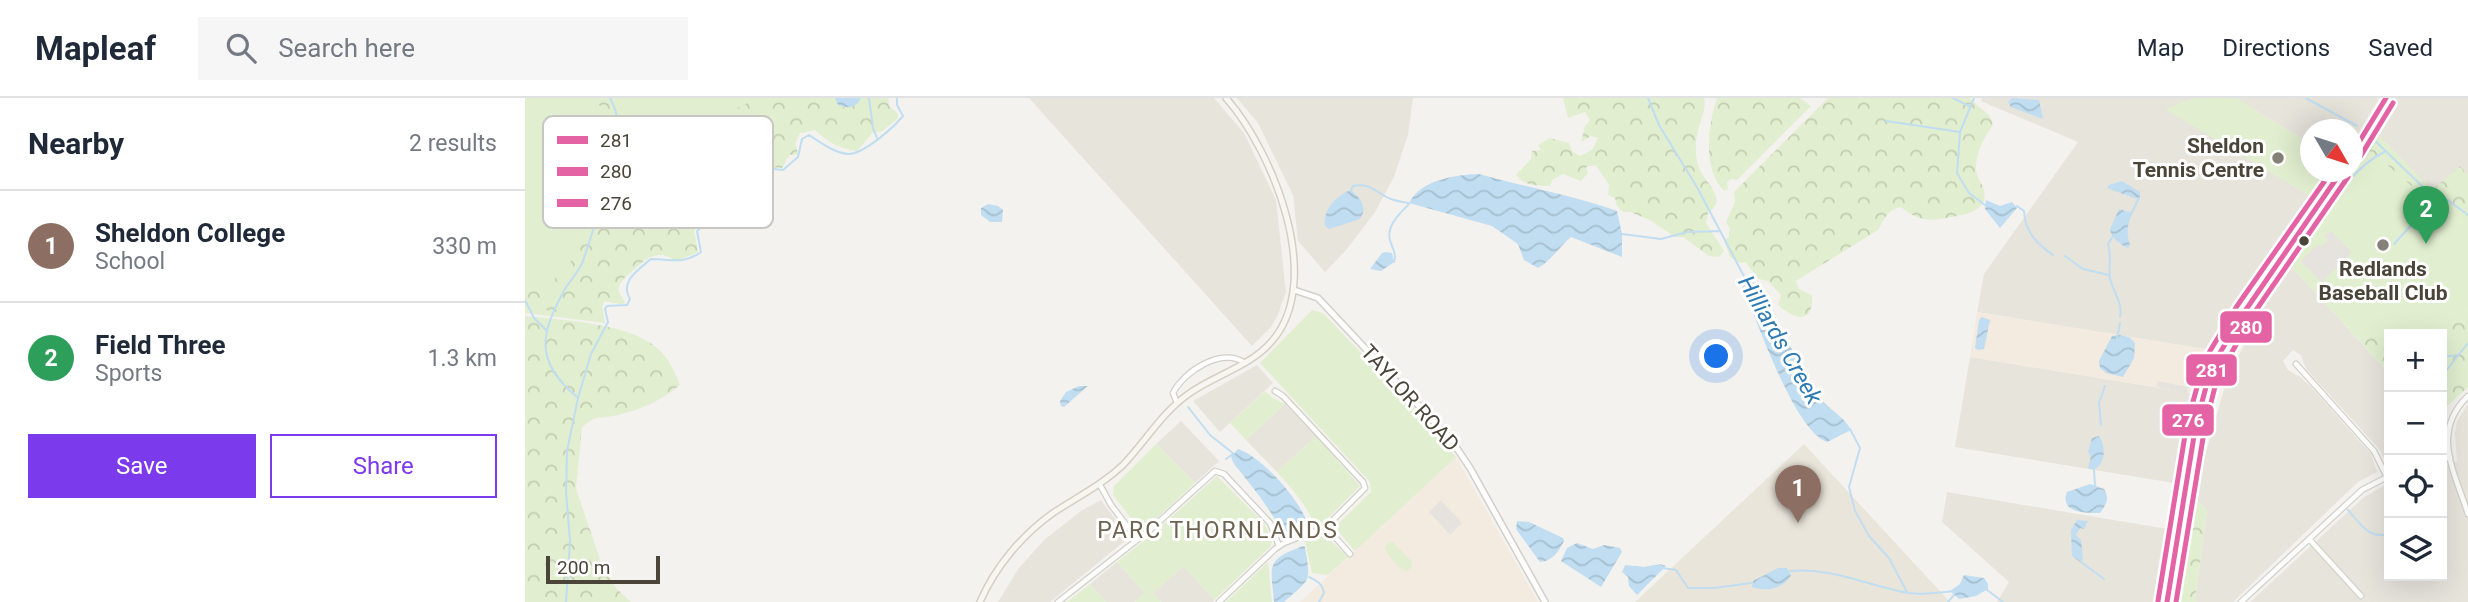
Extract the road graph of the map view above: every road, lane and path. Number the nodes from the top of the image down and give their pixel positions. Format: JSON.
{"nodes":[{"id":1,"x":1226,"y":98,"type":"edge"},
{"id":2,"x":2386,"y":98,"type":"edge"},
{"id":3,"x":2363,"y":136,"type":"edge"},
{"id":4,"x":2335,"y":182,"type":"edge"},
{"id":5,"x":1294,"y":290,"type":"junction"},
{"id":6,"x":1245,"y":363,"type":"junction"},
{"id":7,"x":2296,"y":364,"type":"dead end"},
{"id":8,"x":1275,"y":391,"type":"dead end"},
{"id":9,"x":2468,"y":396,"type":"edge"},
{"id":10,"x":1177,"y":403,"type":"junction"},
{"id":11,"x":2450,"y":457,"type":"junction"},
{"id":12,"x":2447,"y":458,"type":"edge"},
{"id":13,"x":2384,"y":468,"type":"edge"},
{"id":14,"x":2384,"y":478,"type":"edge"},
{"id":15,"x":1100,"y":485,"type":"junction"},
{"id":16,"x":2468,"y":514,"type":"edge"},
{"id":17,"x":1326,"y":527,"type":"junction"},
{"id":18,"x":1137,"y":539,"type":"junction"},
{"id":19,"x":2309,"y":539,"type":"junction"},
{"id":20,"x":1279,"y":546,"type":"junction"},
{"id":21,"x":1350,"y":554,"type":"dead end"},
{"id":22,"x":2361,"y":596,"type":"dead end"},
{"id":23,"x":980,"y":602,"type":"edge"},
{"id":24,"x":1058,"y":602,"type":"edge"},
{"id":25,"x":1219,"y":602,"type":"edge"},
{"id":26,"x":1545,"y":602,"type":"edge"},
{"id":27,"x":2167,"y":602,"type":"edge"},
{"id":28,"x":2241,"y":602,"type":"edge"}],
"edges":[{"from":1,"to":5,"type":"main road"},
{"from":2,"to":3,"type":"highway"},
{"from":4,"to":27,"type":"highway"},
{"from":5,"to":6,"type":"main road"},
{"from":5,"to":26,"type":"street","name":"TAYLOR ROAD"},
{"from":6,"to":10,"type":"main road"},
{"from":6,"to":10,"type":"street"},
{"from":7,"to":13,"type":"street"},
{"from":8,"to":17,"type":"street"},
{"from":9,"to":11,"type":"street"},
{"from":10,"to":15,"type":"main road"},
{"from":11,"to":12,"type":"street"},
{"from":11,"to":16,"type":"street"},
{"from":14,"to":19,"type":"street"},
{"from":15,"to":18,"type":"street"},
{"from":15,"to":23,"type":"main road"},
{"from":17,"to":20,"type":"street"},
{"from":17,"to":21,"type":"street"},
{"from":18,"to":20,"type":"street"},
{"from":18,"to":24,"type":"street"},
{"from":19,"to":22,"type":"street"},
{"from":19,"to":28,"type":"street"},
{"from":20,"to":25,"type":"street"}]}
